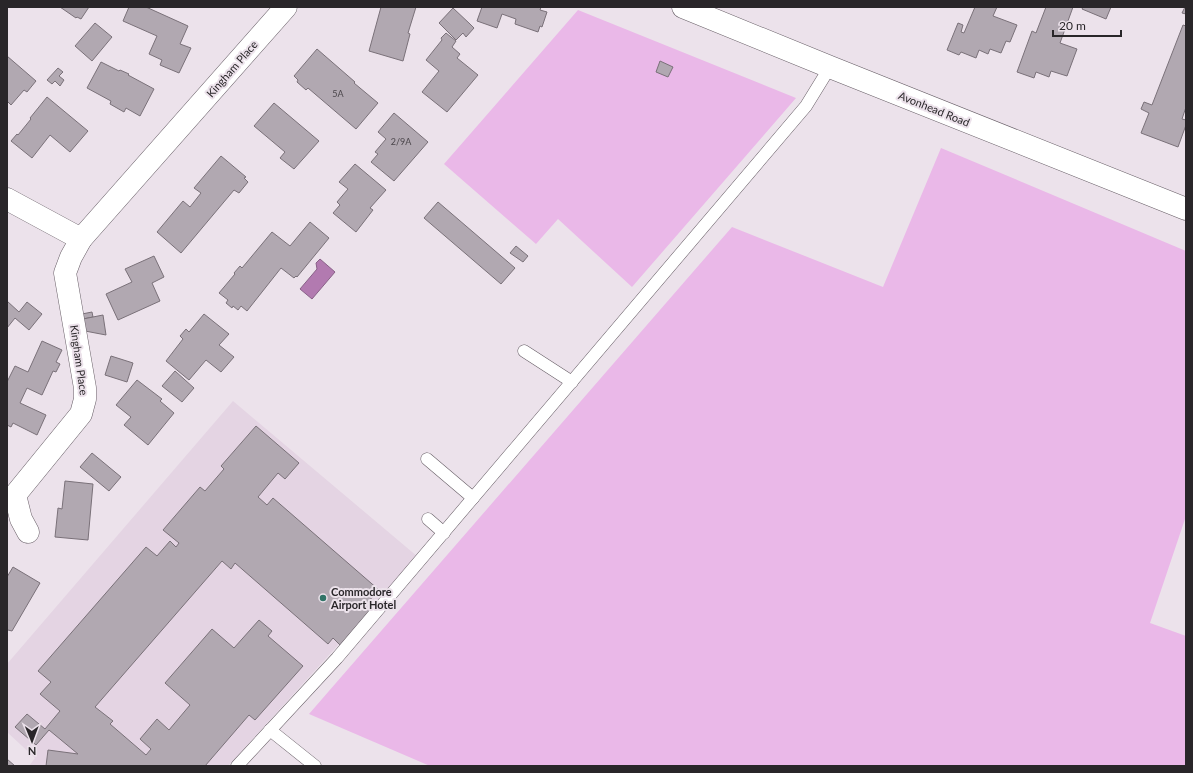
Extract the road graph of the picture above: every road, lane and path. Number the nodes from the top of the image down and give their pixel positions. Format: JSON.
{"nodes":[{"id":1,"x":286,"y":7,"type":"edge"},
{"id":2,"x":683,"y":7,"type":"edge"},
{"id":3,"x":830,"y":67,"type":"junction"},
{"id":4,"x":7,"y":199,"type":"edge"},
{"id":5,"x":1186,"y":209,"type":"edge"},
{"id":6,"x":81,"y":239,"type":"junction"},
{"id":7,"x":524,"y":351,"type":"dead end"},
{"id":8,"x":572,"y":382,"type":"junction"},
{"id":9,"x":427,"y":459,"type":"dead end"},
{"id":10,"x":473,"y":498,"type":"junction"},
{"id":11,"x":428,"y":519,"type":"dead end"},
{"id":12,"x":28,"y":532,"type":"dead end"},
{"id":13,"x":444,"y":533,"type":"junction"},
{"id":14,"x":270,"y":730,"type":"junction"},
{"id":15,"x":237,"y":766,"type":"edge"},
{"id":16,"x":315,"y":766,"type":"edge"}],
"edges":[{"from":1,"to":6,"type":"street","name":"Kingham Place"},
{"from":2,"to":3,"type":"street","name":"Avonhead Road"},
{"from":3,"to":5,"type":"street","name":"Avonhead Road"},
{"from":3,"to":8,"type":"lane"},
{"from":4,"to":6,"type":"street"},
{"from":6,"to":12,"type":"street","name":"Kingham Place"},
{"from":7,"to":8,"type":"lane"},
{"from":8,"to":10,"type":"lane"},
{"from":9,"to":10,"type":"lane"},
{"from":10,"to":13,"type":"lane"},
{"from":11,"to":13,"type":"lane"},
{"from":13,"to":14,"type":"lane"},
{"from":14,"to":15,"type":"lane"},
{"from":14,"to":16,"type":"lane"}]}
